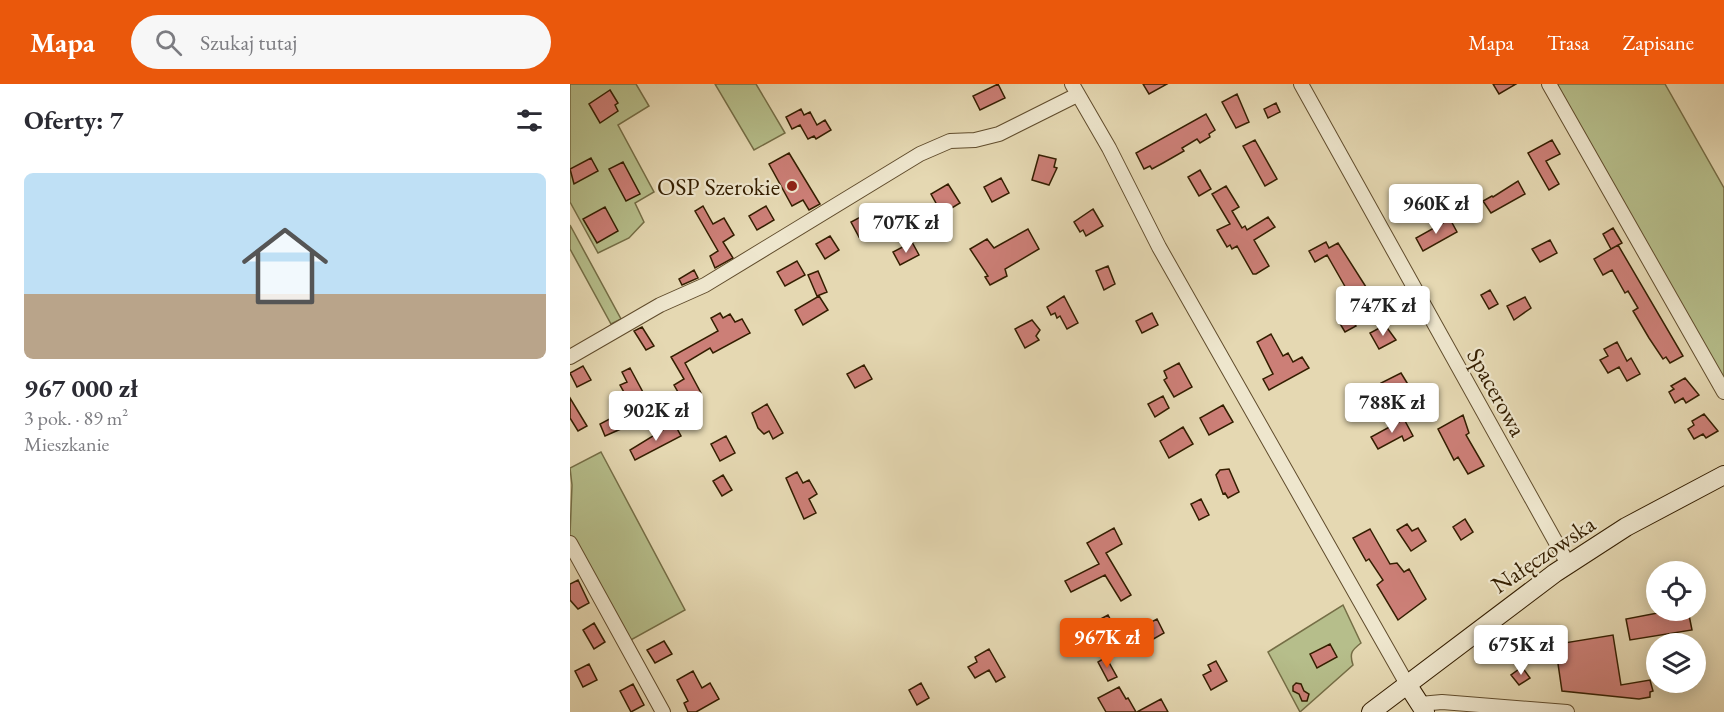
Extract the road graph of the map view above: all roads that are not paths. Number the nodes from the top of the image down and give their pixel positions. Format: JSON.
{"nodes":[{"id":1,"x":1301,"y":84,"type":"edge"},
{"id":2,"x":1549,"y":84,"type":"edge"},
{"id":3,"x":1075,"y":90,"type":"edge"},
{"id":4,"x":570,"y":357,"type":"edge"},
{"id":5,"x":1724,"y":392,"type":"edge"},
{"id":6,"x":1724,"y":475,"type":"edge"},
{"id":7,"x":570,"y":543,"type":"edge"},
{"id":8,"x":1568,"y":564,"type":"junction"},
{"id":9,"x":1407,"y":684,"type":"junction"},
{"id":10,"x":1422,"y":708,"type":"edge"},
{"id":11,"x":663,"y":712,"type":"edge"},
{"id":12,"x":1371,"y":712,"type":"edge"},
{"id":13,"x":1567,"y":712,"type":"edge"}],
"edges":[{"from":1,"to":8,"type":"street","name":"Spacerowa"},
{"from":2,"to":5,"type":"street"},
{"from":3,"to":4,"type":"street"},
{"from":3,"to":9,"type":"street"},
{"from":6,"to":8,"type":"main road","name":"Nałęczowska"},
{"from":7,"to":11,"type":"street"},
{"from":8,"to":9,"type":"main road","name":"Nałęczowska"},
{"from":9,"to":10,"type":"main road"},
{"from":9,"to":12,"type":"main road","name":"Nałęczowska"},
{"from":10,"to":13,"type":"street"}]}
